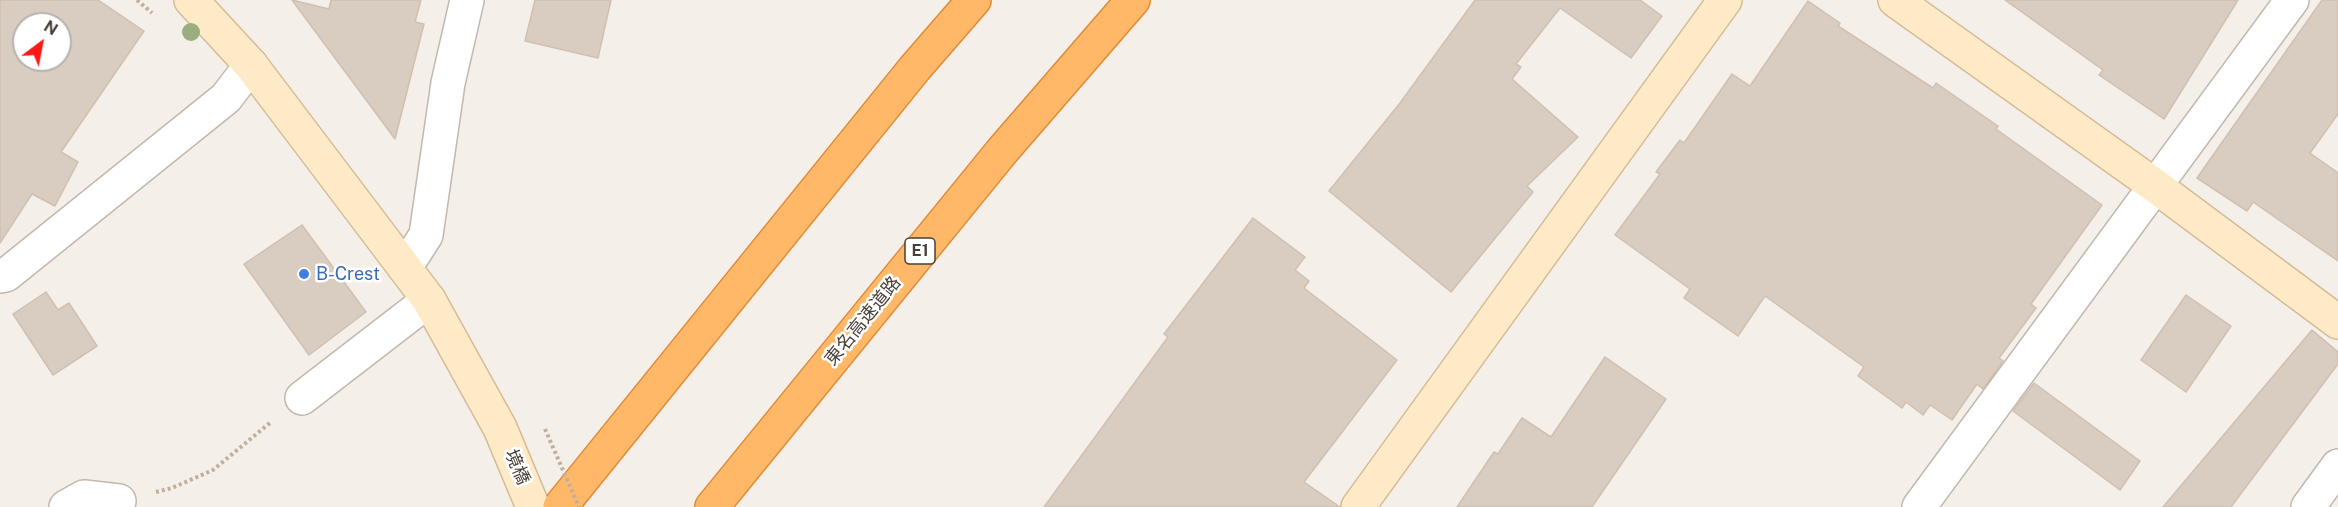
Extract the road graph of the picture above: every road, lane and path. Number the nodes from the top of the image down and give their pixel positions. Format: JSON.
{"nodes":[{"id":1,"x":191,"y":0,"type":"edge"},
{"id":2,"x":467,"y":0,"type":"edge"},
{"id":3,"x":974,"y":0,"type":"edge"},
{"id":4,"x":1133,"y":0,"type":"edge"},
{"id":5,"x":1725,"y":0,"type":"edge"},
{"id":6,"x":1895,"y":0,"type":"edge"},
{"id":7,"x":2292,"y":0,"type":"edge"},
{"id":8,"x":251,"y":65,"type":"junction"},
{"id":9,"x":2154,"y":185,"type":"junction"},
{"id":10,"x":405,"y":268,"type":"junction"},
{"id":11,"x":0,"y":276,"type":"edge"},
{"id":12,"x":429,"y":300,"type":"junction"},
{"id":13,"x":2338,"y":322,"type":"edge"},
{"id":14,"x":302,"y":398,"type":"joint"},
{"id":15,"x":545,"y":429,"type":"dead end"},
{"id":16,"x":2338,"y":466,"type":"edge"},
{"id":17,"x":119,"y":501,"type":"joint"},
{"id":18,"x":66,"y":507,"type":"edge"},
{"id":19,"x":533,"y":507,"type":"edge"},
{"id":20,"x":560,"y":507,"type":"edge"},
{"id":21,"x":579,"y":507,"type":"edge"},
{"id":22,"x":712,"y":507,"type":"edge"},
{"id":23,"x":1358,"y":507,"type":"edge"},
{"id":24,"x":1919,"y":507,"type":"edge"},
{"id":25,"x":2308,"y":507,"type":"edge"}],
"edges":[{"from":1,"to":8,"type":"street","name":"境橋"},
{"from":2,"to":10,"type":"street"},
{"from":3,"to":20,"type":"highway"},
{"from":4,"to":22,"type":"highway","name":"東名高速道路","number":"E1"},
{"from":5,"to":23,"type":"street"},
{"from":6,"to":9,"type":"street"},
{"from":7,"to":9,"type":"street"},
{"from":8,"to":10,"type":"street","name":"境橋"},
{"from":8,"to":11,"type":"street"},
{"from":9,"to":13,"type":"street"},
{"from":9,"to":24,"type":"street"},
{"from":10,"to":12,"type":"street","name":"境橋"},
{"from":12,"to":14,"type":"street"},
{"from":12,"to":19,"type":"street","name":"境橋"},
{"from":14,"to":17,"type":"path"},
{"from":15,"to":21,"type":"path","bridge":true},
{"from":16,"to":25,"type":"street"},
{"from":17,"to":18,"type":"street"}]}
